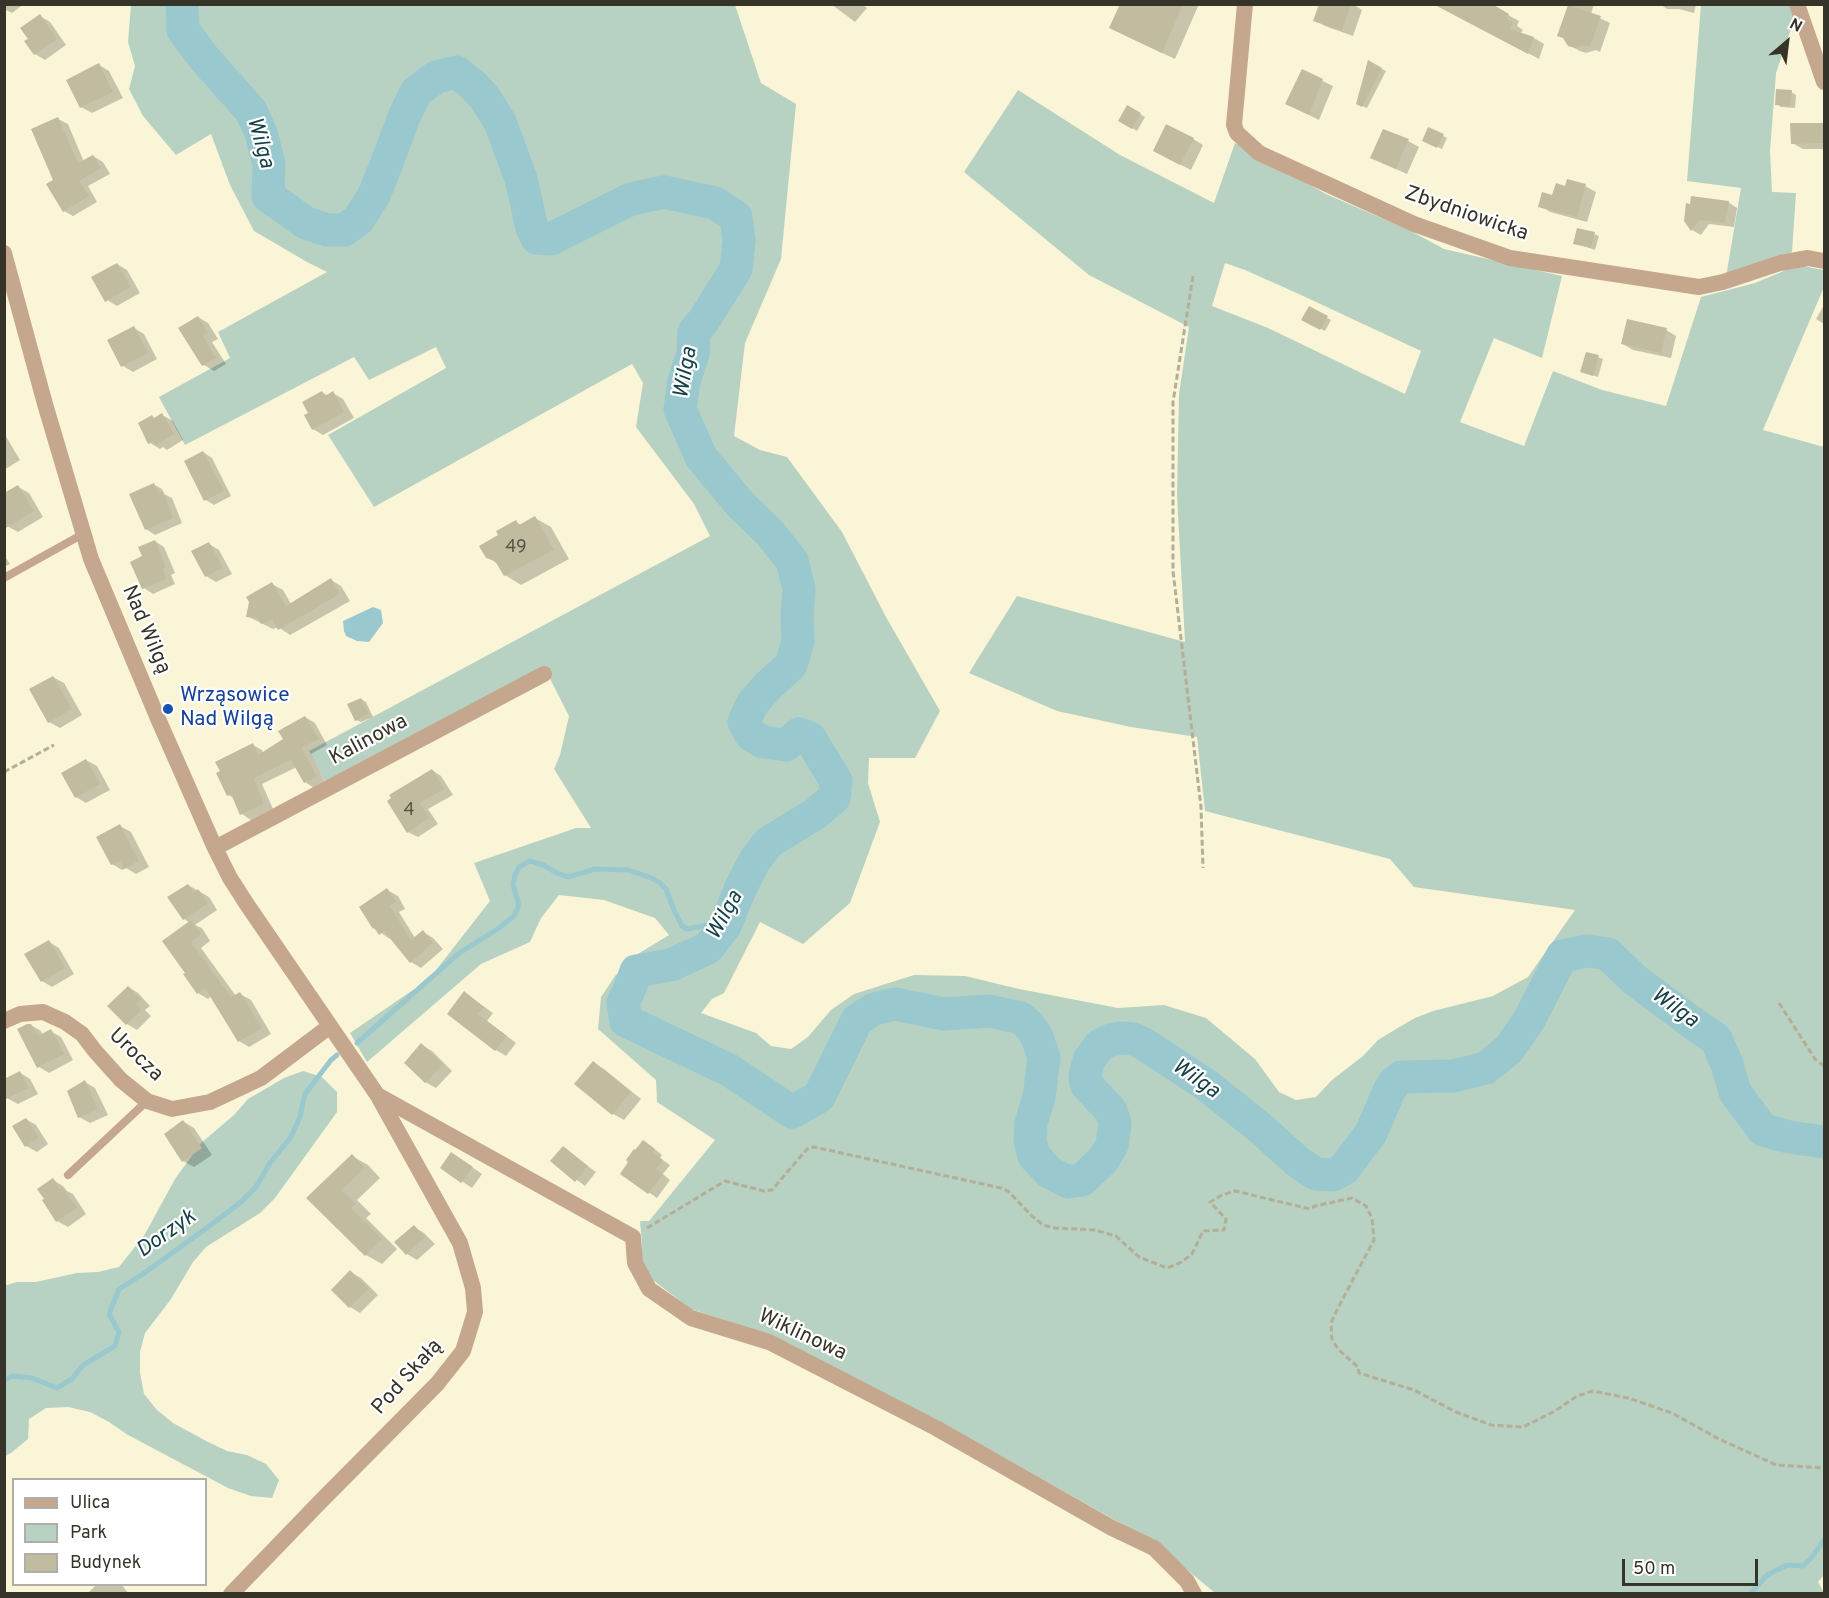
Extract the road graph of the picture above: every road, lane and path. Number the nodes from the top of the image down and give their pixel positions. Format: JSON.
{"nodes":[{"id":1,"x":1245,"y":4,"type":"edge"},
{"id":2,"x":1797,"y":4,"type":"edge"},
{"id":3,"x":1824,"y":82,"type":"edge"},
{"id":4,"x":4,"y":253,"type":"edge"},
{"id":5,"x":1824,"y":261,"type":"edge"},
{"id":6,"x":1193,"y":276,"type":"dead end"},
{"id":7,"x":83,"y":534,"type":"junction"},
{"id":8,"x":4,"y":578,"type":"edge"},
{"id":9,"x":544,"y":674,"type":"dead end"},
{"id":10,"x":54,"y":745,"type":"dead end"},
{"id":11,"x":4,"y":772,"type":"edge"},
{"id":12,"x":215,"y":848,"type":"junction"},
{"id":13,"x":1203,"y":868,"type":"dead end"},
{"id":14,"x":1779,"y":1003,"type":"dead end"},
{"id":15,"x":4,"y":1021,"type":"edge"},
{"id":16,"x":330,"y":1026,"type":"junction"},
{"id":17,"x":1824,"y":1066,"type":"edge"},
{"id":18,"x":378,"y":1096,"type":"junction"},
{"id":19,"x":147,"y":1101,"type":"junction"},
{"id":20,"x":68,"y":1175,"type":"dead end"},
{"id":21,"x":633,"y":1237,"type":"junction"},
{"id":22,"x":1824,"y":1468,"type":"edge"},
{"id":23,"x":231,"y":1593,"type":"edge"},
{"id":24,"x":1194,"y":1593,"type":"edge"}],
"edges":[{"from":1,"to":5,"type":"street","name":"Zbydniowicka"},
{"from":2,"to":3,"type":"street"},
{"from":4,"to":7,"type":"street","name":"Nad Wilgą"},
{"from":6,"to":13,"type":"path"},
{"from":7,"to":8,"type":"lane"},
{"from":7,"to":12,"type":"street","name":"Nad Wilgą"},
{"from":9,"to":12,"type":"street","name":"Kalinowa"},
{"from":10,"to":11,"type":"path"},
{"from":12,"to":16,"type":"street","name":"Nad Wilgą"},
{"from":14,"to":17,"type":"path"},
{"from":15,"to":19,"type":"street","name":"Urocza"},
{"from":16,"to":18,"type":"street","name":"Pod Skałą"},
{"from":16,"to":19,"type":"street","name":"Urocza"},
{"from":18,"to":21,"type":"street"},
{"from":18,"to":23,"type":"street","name":"Pod Skałą"},
{"from":19,"to":20,"type":"lane"},
{"from":21,"to":22,"type":"path"},
{"from":21,"to":24,"type":"street","name":"Wiklinowa"}]}
